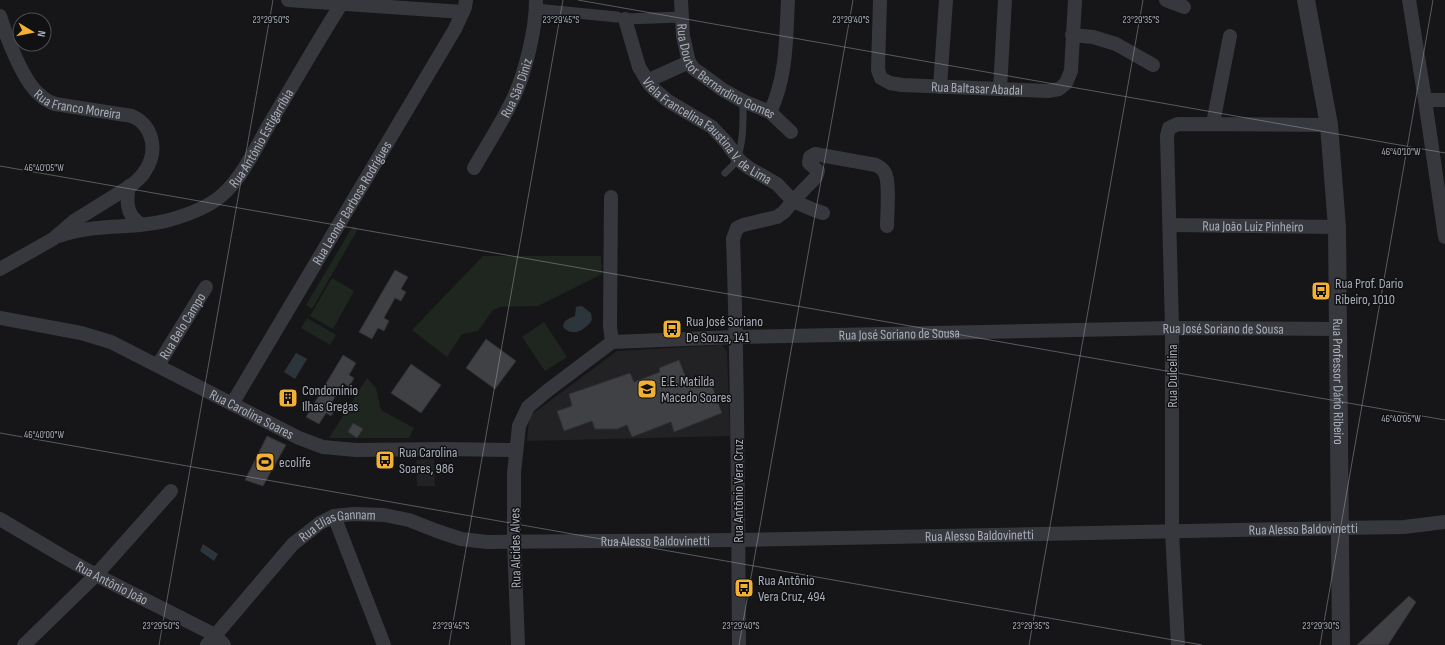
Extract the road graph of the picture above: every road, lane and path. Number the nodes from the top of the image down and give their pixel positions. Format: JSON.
{"nodes":[{"id":1,"x":288,"y":0,"type":"edge"},
{"id":2,"x":681,"y":0,"type":"edge"},
{"id":3,"x":788,"y":0,"type":"edge"},
{"id":4,"x":880,"y":0,"type":"edge"},
{"id":5,"x":946,"y":0,"type":"edge"},
{"id":6,"x":1005,"y":0,"type":"edge"},
{"id":7,"x":1075,"y":0,"type":"edge"},
{"id":8,"x":1166,"y":0,"type":"edge"},
{"id":9,"x":1306,"y":0,"type":"edge"},
{"id":10,"x":1409,"y":0,"type":"edge"},
{"id":11,"x":342,"y":3,"type":"junction"},
{"id":12,"x":536,"y":4,"type":"edge"},
{"id":13,"x":465,"y":6,"type":"edge"},
{"id":14,"x":1184,"y":7,"type":"dead end"},
{"id":15,"x":0,"y":16,"type":"edge"},
{"id":16,"x":682,"y":17,"type":"junction"},
{"id":17,"x":621,"y":18,"type":"junction"},
{"id":18,"x":1072,"y":35,"type":"junction"},
{"id":19,"x":1230,"y":36,"type":"dead end"},
{"id":20,"x":689,"y":62,"type":"junction"},
{"id":21,"x":1153,"y":65,"type":"dead end"},
{"id":22,"x":647,"y":81,"type":"junction"},
{"id":23,"x":940,"y":87,"type":"junction"},
{"id":24,"x":1000,"y":89,"type":"junction"},
{"id":25,"x":1425,"y":100,"type":"junction"},
{"id":26,"x":1445,"y":100,"type":"edge"},
{"id":27,"x":743,"y":101,"type":"junction"},
{"id":28,"x":770,"y":112,"type":"junction"},
{"id":29,"x":1214,"y":123,"type":"junction"},
{"id":30,"x":1329,"y":125,"type":"junction"},
{"id":31,"x":791,"y":132,"type":"dead end"},
{"id":32,"x":737,"y":158,"type":"junction"},
{"id":33,"x":474,"y":168,"type":"dead end"},
{"id":34,"x":725,"y":174,"type":"dead end"},
{"id":35,"x":130,"y":186,"type":"junction"},
{"id":36,"x":1442,"y":195,"type":"edge"},
{"id":37,"x":611,"y":197,"type":"dead end"},
{"id":38,"x":793,"y":201,"type":"junction"},
{"id":39,"x":823,"y":213,"type":"dead end"},
{"id":40,"x":141,"y":224,"type":"junction"},
{"id":41,"x":1170,"y":225,"type":"junction"},
{"id":42,"x":887,"y":226,"type":"dead end"},
{"id":43,"x":1337,"y":227,"type":"junction"},
{"id":44,"x":1445,"y":237,"type":"edge"},
{"id":45,"x":52,"y":239,"type":"junction"},
{"id":46,"x":0,"y":269,"type":"edge"},
{"id":47,"x":206,"y":287,"type":"dead end"},
{"id":48,"x":0,"y":318,"type":"edge"},
{"id":49,"x":1172,"y":328,"type":"junction"},
{"id":50,"x":1337,"y":329,"type":"junction"},
{"id":51,"x":736,"y":337,"type":"junction"},
{"id":52,"x":612,"y":342,"type":"junction"},
{"id":53,"x":158,"y":365,"type":"junction"},
{"id":54,"x":232,"y":404,"type":"junction"},
{"id":55,"x":516,"y":450,"type":"junction"},
{"id":56,"x":171,"y":491,"type":"dead end"},
{"id":57,"x":334,"y":516,"type":"junction"},
{"id":58,"x":0,"y":519,"type":"edge"},
{"id":59,"x":1445,"y":522,"type":"edge"},
{"id":60,"x":1339,"y":528,"type":"junction"},
{"id":61,"x":1172,"y":532,"type":"junction"},
{"id":62,"x":738,"y":540,"type":"junction"},
{"id":63,"x":514,"y":541,"type":"junction"},
{"id":64,"x":96,"y":575,"type":"junction"},
{"id":65,"x":211,"y":640,"type":"edge"},
{"id":66,"x":24,"y":645,"type":"edge"},
{"id":67,"x":224,"y":645,"type":"edge"},
{"id":68,"x":384,"y":645,"type":"edge"},
{"id":69,"x":518,"y":645,"type":"edge"},
{"id":70,"x":739,"y":645,"type":"edge"},
{"id":71,"x":1178,"y":645,"type":"edge"},
{"id":72,"x":1341,"y":645,"type":"edge"}],
"edges":[{"from":1,"to":11,"type":"street"},
{"from":2,"to":16,"type":"street","name":"Rua Doutor Bernardino Gomes"},
{"from":3,"to":28,"type":"street"},
{"from":4,"to":23,"type":"street","name":"Rua Baltasar Abadal"},
{"from":5,"to":23,"type":"street"},
{"from":6,"to":24,"type":"street"},
{"from":7,"to":18,"type":"street","name":"Rua Baltasar Abadal"},
{"from":8,"to":14,"type":"street"},
{"from":9,"to":30,"type":"street","name":"Rua Professor Dário Ribeiro"},
{"from":10,"to":25,"type":"street"},
{"from":11,"to":13,"type":"street"},
{"from":11,"to":40,"type":"street","name":"Rua Antônio Estigarríbia"},
{"from":12,"to":17,"type":"street"},
{"from":12,"to":33,"type":"street","name":"Rua São Diniz"},
{"from":13,"to":54,"type":"street","name":"Rua Leonor Barbosa Rodrigues"},
{"from":15,"to":35,"type":"street","name":"Rua Franco Moreira"},
{"from":16,"to":17,"type":"street"},
{"from":16,"to":20,"type":"street","name":"Rua Doutor Bernardino Gomes"},
{"from":17,"to":22,"type":"street","name":"Viela Francelina Faustina V. de Lima"},
{"from":18,"to":21,"type":"street"},
{"from":18,"to":24,"type":"street","name":"Rua Baltasar Abadal"},
{"from":19,"to":29,"type":"street"},
{"from":20,"to":22,"type":"street"},
{"from":20,"to":27,"type":"street","name":"Rua Doutor Bernardino Gomes"},
{"from":22,"to":32,"type":"street","name":"Viela Francelina Faustina V. de Lima"},
{"from":23,"to":24,"type":"street","name":"Rua Baltasar Abadal"},
{"from":25,"to":26,"type":"street"},
{"from":25,"to":36,"type":"street"},
{"from":27,"to":28,"type":"street","name":"Rua Doutor Bernardino Gomes"},
{"from":27,"to":32,"type":"lane"},
{"from":28,"to":31,"type":"street","name":"Rua Doutor Bernardino Gomes"},
{"from":29,"to":30,"type":"street"},
{"from":29,"to":41,"type":"street","name":"Rua Dulcelina"},
{"from":30,"to":43,"type":"street","name":"Rua Professor Dário Ribeiro"},
{"from":32,"to":34,"type":"lane"},
{"from":32,"to":38,"type":"street","name":"Viela Francelina Faustina V. de Lima"},
{"from":35,"to":40,"type":"street"},
{"from":35,"to":45,"type":"street","name":"Rua Franco Moreira"},
{"from":36,"to":44,"type":"street"},
{"from":37,"to":52,"type":"street"},
{"from":38,"to":39,"type":"street","name":"Viela Francelina Faustina V. de Lima"},
{"from":38,"to":42,"type":"street"},
{"from":38,"to":51,"type":"street","name":"Rua Antônio Vera Cruz"},
{"from":40,"to":45,"type":"street","name":"Rua Antônio Estigarríbia"},
{"from":41,"to":43,"type":"street","name":"Rua João Luiz Pinheiro"},
{"from":41,"to":49,"type":"street","name":"Rua Dulcelina"},
{"from":43,"to":50,"type":"street","name":"Rua Professor Dário Ribeiro"},
{"from":45,"to":46,"type":"street","name":"Rua Franco Moreira"},
{"from":47,"to":53,"type":"street","name":"Rua Belo Campo"},
{"from":48,"to":53,"type":"street","name":"Rua Carolina Soares"},
{"from":49,"to":50,"type":"street","name":"Rua José Soriano de Sousa"},
{"from":49,"to":51,"type":"street","name":"Rua José Soriano de Sousa"},
{"from":49,"to":61,"type":"street","name":"Rua Dulcelina"},
{"from":50,"to":60,"type":"street","name":"Rua Professor Dário Ribeiro"},
{"from":51,"to":52,"type":"street","name":"Rua José Soriano de Sousa"},
{"from":51,"to":62,"type":"street","name":"Rua Antônio Vera Cruz"},
{"from":52,"to":55,"type":"street"},
{"from":53,"to":54,"type":"street","name":"Rua Carolina Soares"},
{"from":54,"to":55,"type":"street","name":"Rua Carolina Soares"},
{"from":55,"to":63,"type":"street","name":"Rua Alcides Alves"},
{"from":56,"to":64,"type":"street"},
{"from":57,"to":63,"type":"street","name":"Rua Elias Gannam"},
{"from":57,"to":65,"type":"street","name":"Rua Elias Gannam"},
{"from":57,"to":68,"type":"street"},
{"from":58,"to":64,"type":"street","name":"Rua Antônio João"},
{"from":59,"to":60,"type":"street","name":"Rua Alesso Baldovinetti"},
{"from":60,"to":61,"type":"street","name":"Rua Alesso Baldovinetti"},
{"from":60,"to":72,"type":"street","name":"Rua Professor Dário Ribeiro"},
{"from":61,"to":62,"type":"street","name":"Rua Alesso Baldovinetti"},
{"from":61,"to":71,"type":"street","name":"Rua Dulcelina"},
{"from":62,"to":63,"type":"street","name":"Rua Alesso Baldovinetti"},
{"from":62,"to":70,"type":"street","name":"Rua Antônio Vera Cruz"},
{"from":63,"to":69,"type":"street","name":"Rua Alcides Alves"},
{"from":64,"to":65,"type":"street","name":"Rua Antônio João"},
{"from":64,"to":66,"type":"street"},
{"from":65,"to":67,"type":"street","name":"Rua Antônio João"}]}
